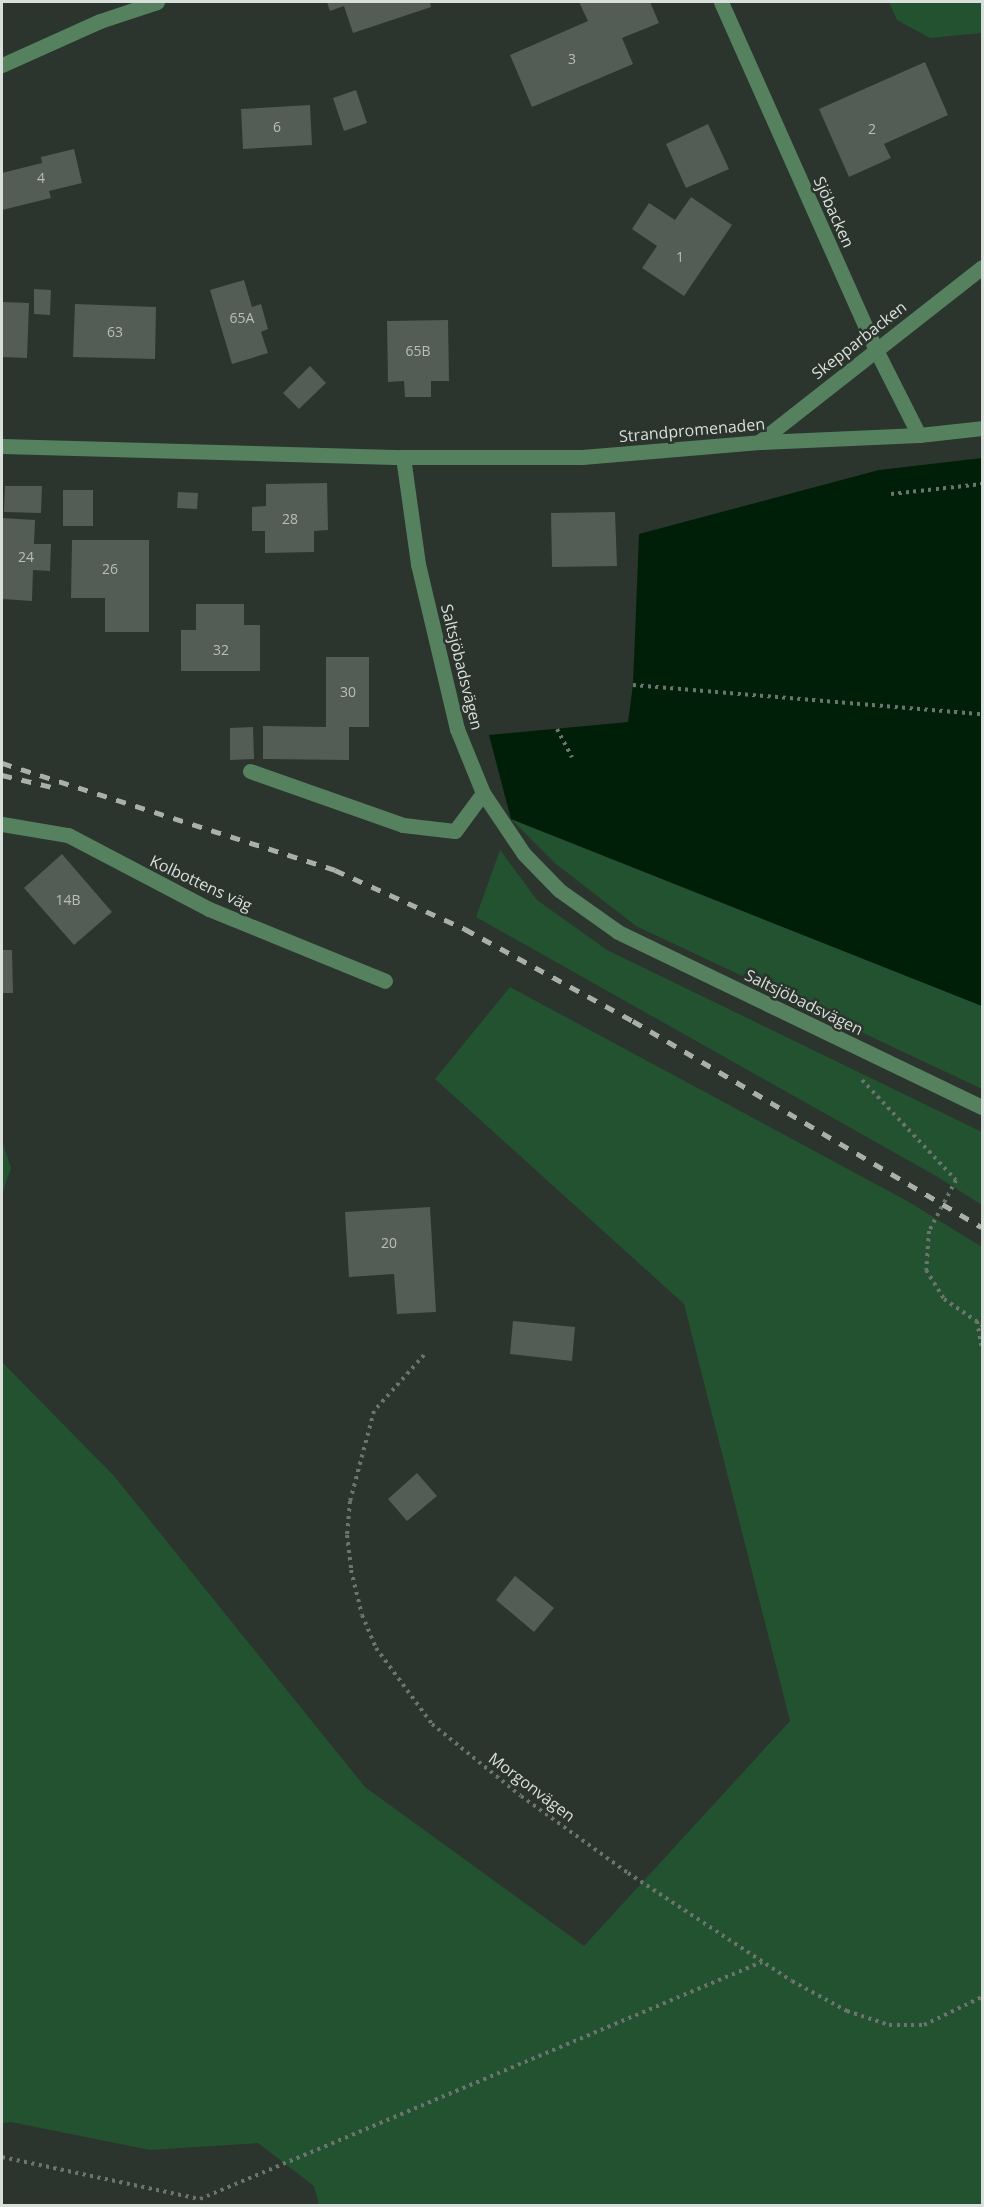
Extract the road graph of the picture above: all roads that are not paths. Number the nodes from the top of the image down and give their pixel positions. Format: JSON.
{"nodes":[{"id":1,"x":157,"y":2,"type":"edge"},
{"id":2,"x":721,"y":2,"type":"edge"},
{"id":3,"x":2,"y":65,"type":"edge"},
{"id":4,"x":982,"y":267,"type":"edge"},
{"id":5,"x":876,"y":350,"type":"junction"},
{"id":6,"x":982,"y":428,"type":"edge"},
{"id":7,"x":919,"y":435,"type":"junction"},
{"id":8,"x":759,"y":442,"type":"junction"},
{"id":9,"x":2,"y":446,"type":"edge"},
{"id":10,"x":403,"y":457,"type":"junction"},
{"id":11,"x":250,"y":771,"type":"dead end"},
{"id":12,"x":483,"y":793,"type":"junction"},
{"id":13,"x":2,"y":824,"type":"edge"},
{"id":14,"x":385,"y":981,"type":"dead end"},
{"id":15,"x":982,"y":1107,"type":"edge"}],
"edges":[{"from":1,"to":3,"type":"street"},
{"from":2,"to":5,"type":"street","name":"Sjöbacken"},
{"from":4,"to":5,"type":"street","name":"Skepparbacken"},
{"from":5,"to":7,"type":"street","name":"Sjöbacken"},
{"from":5,"to":8,"type":"street","name":"Skepparbacken"},
{"from":6,"to":7,"type":"street","name":"Strandpromenaden"},
{"from":7,"to":8,"type":"street","name":"Strandpromenaden"},
{"from":8,"to":10,"type":"street","name":"Strandpromenaden"},
{"from":9,"to":10,"type":"street"},
{"from":10,"to":12,"type":"street","name":"Saltsjöbadsvägen"},
{"from":11,"to":12,"type":"street"},
{"from":12,"to":15,"type":"street","name":"Saltsjöbadsvägen"},
{"from":13,"to":14,"type":"street","name":"Kolbottens väg"}]}
